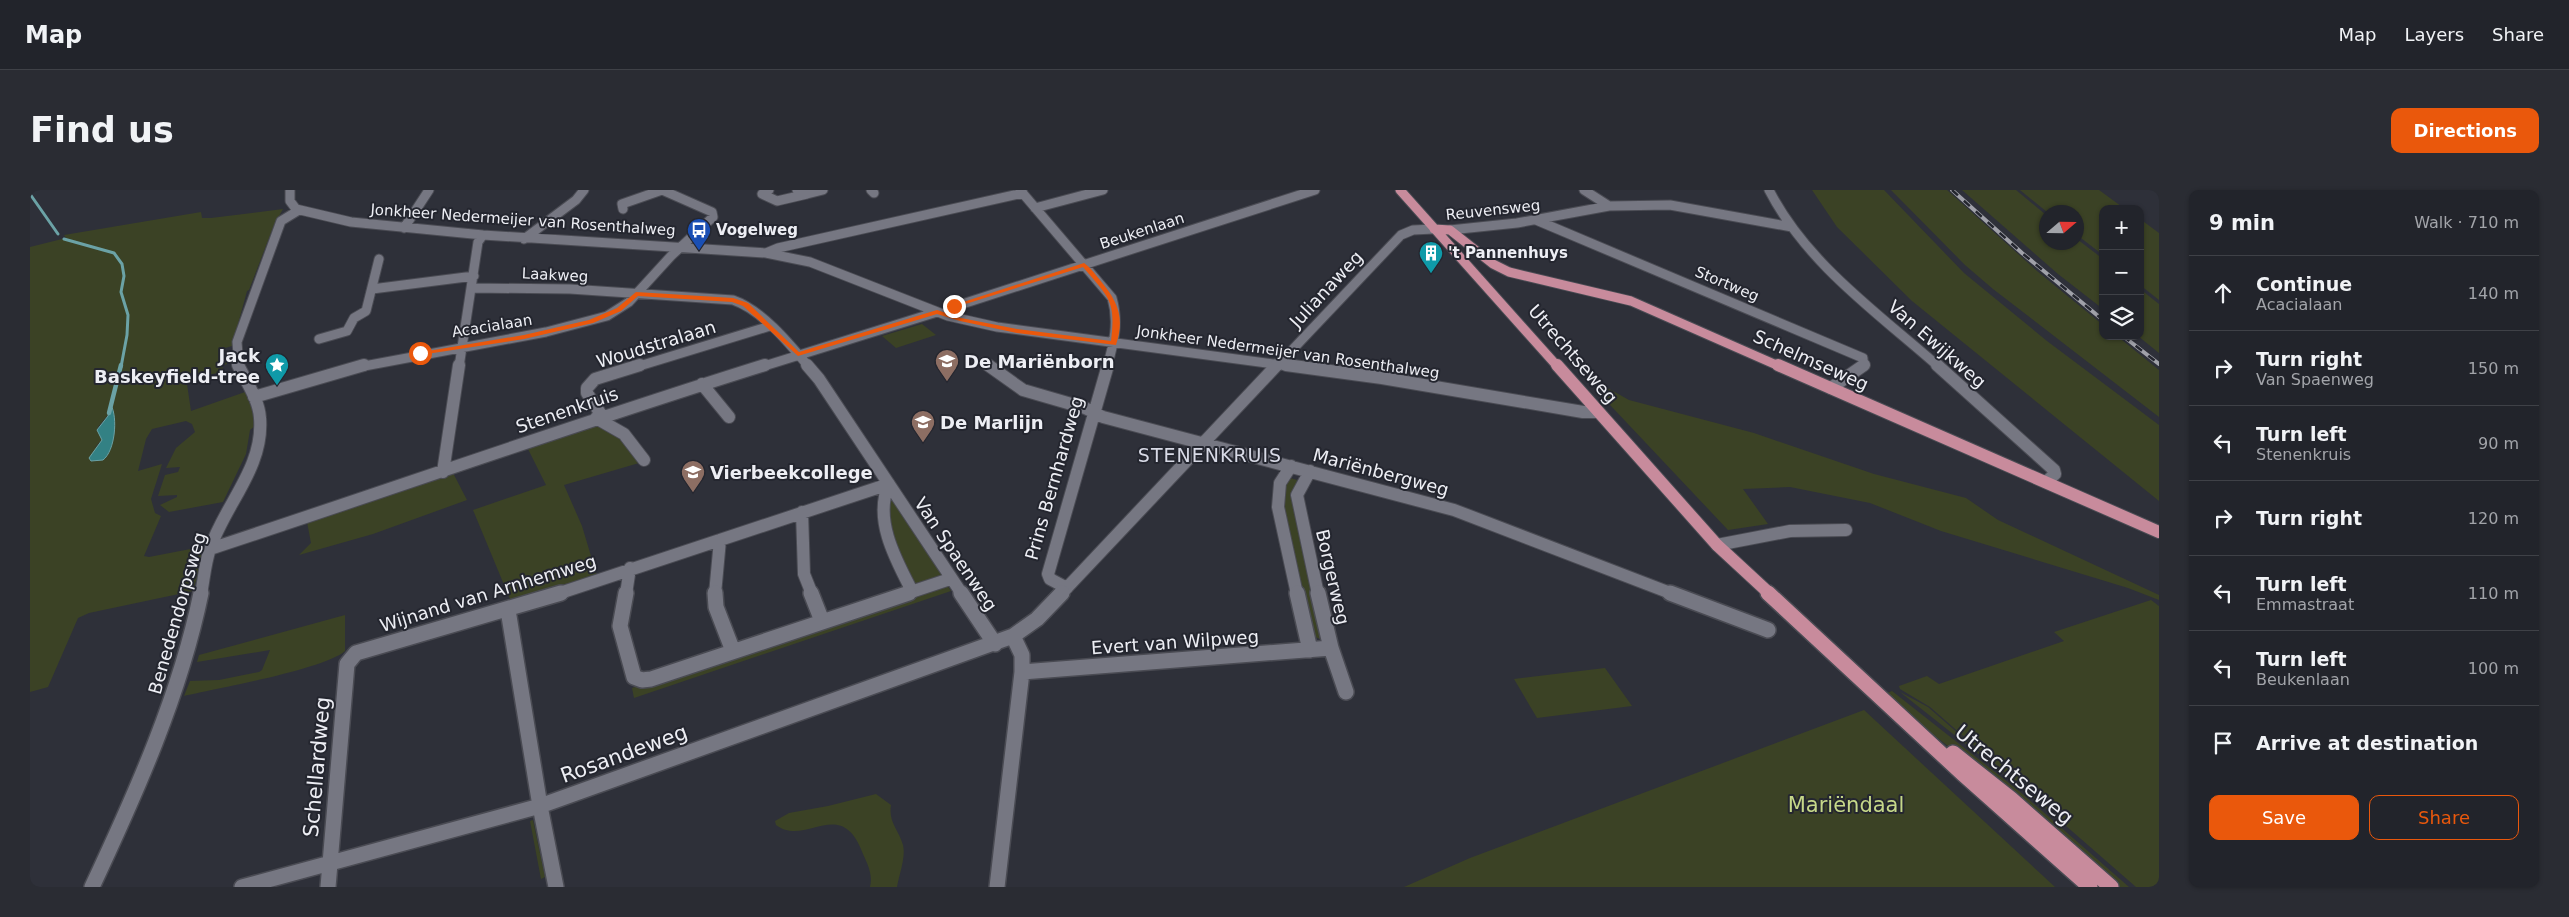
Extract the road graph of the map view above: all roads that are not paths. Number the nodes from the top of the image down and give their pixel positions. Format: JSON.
{"nodes":[{"id":1,"x":290,"y":190,"type":"edge"},
{"id":2,"x":429,"y":190,"type":"edge"},
{"id":3,"x":584,"y":190,"type":"edge"},
{"id":4,"x":662,"y":190,"type":"edge"},
{"id":5,"x":769,"y":190,"type":"edge"},
{"id":6,"x":797,"y":190,"type":"edge"},
{"id":7,"x":822,"y":190,"type":"edge"},
{"id":8,"x":1103,"y":190,"type":"edge"},
{"id":9,"x":1315,"y":190,"type":"edge"},
{"id":10,"x":1400,"y":190,"type":"edge"},
{"id":11,"x":1584,"y":190,"type":"edge"},
{"id":12,"x":1769,"y":190,"type":"edge"},
{"id":13,"x":1022,"y":191,"type":"edge"},
{"id":14,"x":807,"y":194,"type":"junction"},
{"id":15,"x":1609,"y":206,"type":"junction"},
{"id":16,"x":1035,"y":208,"type":"junction"},
{"id":17,"x":622,"y":209,"type":"dead end"},
{"id":18,"x":300,"y":210,"type":"junction"},
{"id":19,"x":1536,"y":220,"type":"junction"},
{"id":20,"x":1792,"y":227,"type":"junction"},
{"id":21,"x":404,"y":228,"type":"junction"},
{"id":22,"x":1434,"y":229,"type":"junction"},
{"id":23,"x":1450,"y":230,"type":"junction"},
{"id":24,"x":483,"y":236,"type":"junction"},
{"id":25,"x":524,"y":238,"type":"junction"},
{"id":26,"x":681,"y":247,"type":"junction"},
{"id":27,"x":766,"y":253,"type":"junction"},
{"id":28,"x":379,"y":259,"type":"dead end"},
{"id":29,"x":1084,"y":265,"type":"junction"},
{"id":30,"x":474,"y":276,"type":"junction"},
{"id":31,"x":472,"y":288,"type":"junction"},
{"id":32,"x":372,"y":289,"type":"junction"},
{"id":33,"x":636,"y":294,"type":"junction"},
{"id":34,"x":950,"y":308,"type":"dead end"},
{"id":35,"x":937,"y":312,"type":"junction"},
{"id":36,"x":770,"y":326,"type":"junction"},
{"id":37,"x":319,"y":339,"type":"dead end"},
{"id":38,"x":1114,"y":344,"type":"junction"},
{"id":39,"x":463,"y":346,"type":"junction"},
{"id":40,"x":798,"y":354,"type":"junction"},
{"id":41,"x":983,"y":362,"type":"dead end"},
{"id":42,"x":1279,"y":364,"type":"junction"},
{"id":43,"x":702,"y":384,"type":"junction"},
{"id":44,"x":1831,"y":388,"type":"junction"},
{"id":45,"x":254,"y":397,"type":"junction"},
{"id":46,"x":1092,"y":412,"type":"junction"},
{"id":47,"x":1598,"y":412,"type":"junction"},
{"id":48,"x":599,"y":417,"type":"junction"},
{"id":49,"x":729,"y":417,"type":"dead end"},
{"id":50,"x":1204,"y":443,"type":"junction"},
{"id":51,"x":644,"y":460,"type":"dead end"},
{"id":52,"x":1291,"y":466,"type":"junction"},
{"id":53,"x":1310,"y":471,"type":"junction"},
{"id":54,"x":443,"y":472,"type":"junction"},
{"id":55,"x":2046,"y":482,"type":"junction"},
{"id":56,"x":889,"y":484,"type":"junction"},
{"id":57,"x":802,"y":512,"type":"junction"},
{"id":58,"x":1846,"y":530,"type":"dead end"},
{"id":59,"x":2159,"y":532,"type":"edge"},
{"id":60,"x":720,"y":540,"type":"junction"},
{"id":61,"x":1718,"y":545,"type":"junction"},
{"id":62,"x":210,"y":549,"type":"junction"},
{"id":63,"x":630,"y":568,"type":"junction"},
{"id":64,"x":950,"y":578,"type":"junction"},
{"id":65,"x":1067,"y":588,"type":"junction"},
{"id":66,"x":912,"y":591,"type":"junction"},
{"id":67,"x":508,"y":610,"type":"junction"},
{"id":68,"x":822,"y":621,"type":"junction"},
{"id":69,"x":1768,"y":630,"type":"dead end"},
{"id":70,"x":1013,"y":636,"type":"junction"},
{"id":71,"x":995,"y":644,"type":"junction"},
{"id":72,"x":1331,"y":648,"type":"junction"},
{"id":73,"x":1310,"y":650,"type":"junction"},
{"id":74,"x":733,"y":651,"type":"junction"},
{"id":75,"x":356,"y":653,"type":"joint"},
{"id":76,"x":1022,"y":672,"type":"junction"},
{"id":77,"x":1346,"y":692,"type":"dead end"},
{"id":78,"x":1886,"y":701,"type":"junction"},
{"id":79,"x":540,"y":806,"type":"junction"},
{"id":80,"x":330,"y":863,"type":"junction"},
{"id":81,"x":92,"y":887,"type":"edge"},
{"id":82,"x":242,"y":887,"type":"edge"},
{"id":83,"x":328,"y":887,"type":"edge"},
{"id":84,"x":556,"y":887,"type":"edge"},
{"id":85,"x":997,"y":887,"type":"edge"},
{"id":86,"x":2090,"y":887,"type":"edge"},
{"id":87,"x":2111,"y":887,"type":"edge"}],
"edges":[{"from":1,"to":18,"type":"street"},
{"from":2,"to":21,"type":"street"},
{"from":3,"to":25,"type":"street"},
{"from":4,"to":17,"type":"street"},
{"from":4,"to":26,"type":"street","name":"Acacialaan"},
{"from":5,"to":14,"type":"street"},
{"from":6,"to":14,"type":"street"},
{"from":7,"to":14,"type":"street"},
{"from":8,"to":16,"type":"street"},
{"from":9,"to":29,"type":"street","name":"Beukenlaan"},
{"from":10,"to":22,"type":"main road","name":"Utrechtseweg"},
{"from":11,"to":15,"type":"street"},
{"from":12,"to":20,"type":"street"},
{"from":13,"to":16,"type":"street","name":"Prins Bernhardweg"},
{"from":13,"to":27,"type":"street"},
{"from":15,"to":19,"type":"street","name":"Reuvensweg"},
{"from":15,"to":20,"type":"street","name":"Reuvensweg"},
{"from":16,"to":29,"type":"street","name":"Prins Bernhardweg"},
{"from":18,"to":21,"type":"street","name":"Jonkheer Nedermeijer van Rosenthalweg"},
{"from":18,"to":45,"type":"street","name":"Benedendorpsweg"},
{"from":19,"to":23,"type":"street","name":"Reuvensweg"},
{"from":19,"to":44,"type":"street","name":"Stortweg"},
{"from":20,"to":55,"type":"street","name":"Van Ewijkweg"},
{"from":21,"to":24,"type":"street","name":"Jonkheer Nedermeijer van Rosenthalweg"},
{"from":22,"to":23,"type":"main road","name":"Reuvensweg"},
{"from":22,"to":42,"type":"street","name":"Julianaweg"},
{"from":22,"to":47,"type":"main road","name":"Utrechtseweg"},
{"from":23,"to":44,"type":"main road","name":"Schelmseweg"},
{"from":24,"to":25,"type":"street","name":"Jonkheer Nedermeijer van Rosenthalweg"},
{"from":24,"to":30,"type":"street"},
{"from":25,"to":26,"type":"street","name":"Jonkheer Nedermeijer van Rosenthalweg"},
{"from":26,"to":27,"type":"street","name":"Jonkheer Nedermeijer van Rosenthalweg"},
{"from":26,"to":33,"type":"street","name":"Acacialaan"},
{"from":27,"to":35,"type":"street","name":"Jonkheer Nedermeijer van Rosenthalweg"},
{"from":28,"to":32,"type":"street"},
{"from":29,"to":34,"type":"street","name":"Beukenlaan"},
{"from":29,"to":38,"type":"street","name":"Prins Bernhardweg"},
{"from":30,"to":31,"type":"street"},
{"from":30,"to":32,"type":"street"},
{"from":31,"to":33,"type":"street","name":"Laakweg"},
{"from":31,"to":39,"type":"street"},
{"from":32,"to":37,"type":"street"},
{"from":33,"to":36,"type":"street","name":"Van Spaenweg"},
{"from":33,"to":39,"type":"street","name":"Acacialaan"},
{"from":35,"to":38,"type":"street","name":"Jonkheer Nedermeijer van Rosenthalweg"},
{"from":35,"to":40,"type":"street","name":"Stenenkruis"},
{"from":36,"to":40,"type":"street","name":"Van Spaenweg"},
{"from":36,"to":48,"type":"street","name":"Woudstralaan"},
{"from":38,"to":42,"type":"street","name":"Jonkheer Nedermeijer van Rosenthalweg"},
{"from":38,"to":46,"type":"street","name":"Prins Bernhardweg"},
{"from":39,"to":45,"type":"street","name":"Acacialaan"},
{"from":39,"to":54,"type":"street"},
{"from":40,"to":43,"type":"street","name":"Stenenkruis"},
{"from":40,"to":56,"type":"street","name":"Van Spaenweg"},
{"from":41,"to":46,"type":"street","name":"Mariënbergweg"},
{"from":42,"to":47,"type":"street","name":"Jonkheer Nedermeijer van Rosenthalweg"},
{"from":42,"to":50,"type":"street","name":"Julianaweg"},
{"from":43,"to":48,"type":"street","name":"Stenenkruis"},
{"from":43,"to":49,"type":"street"},
{"from":44,"to":55,"type":"main road","name":"Schelmseweg"},
{"from":45,"to":62,"type":"street","name":"Benedendorpsweg"},
{"from":46,"to":50,"type":"street","name":"Mariënbergweg"},
{"from":46,"to":65,"type":"street","name":"Prins Bernhardweg"},
{"from":47,"to":61,"type":"main road","name":"Utrechtseweg"},
{"from":48,"to":51,"type":"street"},
{"from":48,"to":54,"type":"street","name":"Stenenkruis"},
{"from":50,"to":52,"type":"street","name":"Mariënbergweg"},
{"from":50,"to":65,"type":"street","name":"Julianaweg"},
{"from":52,"to":53,"type":"street","name":"Mariënbergweg"},
{"from":52,"to":73,"type":"street"},
{"from":53,"to":69,"type":"street","name":"Mariënbergweg"},
{"from":53,"to":72,"type":"street","name":"Borgerweg"},
{"from":54,"to":62,"type":"street","name":"Stenenkruis"},
{"from":55,"to":59,"type":"main road","name":"Schelmseweg"},
{"from":56,"to":57,"type":"street","name":"Wijnand van Arnhemweg"},
{"from":56,"to":64,"type":"street","name":"Van Spaenweg"},
{"from":56,"to":66,"type":"street","name":"Van Spaenweg"},
{"from":57,"to":60,"type":"street","name":"Wijnand van Arnhemweg"},
{"from":57,"to":68,"type":"street"},
{"from":58,"to":61,"type":"street"},
{"from":60,"to":63,"type":"street","name":"Wijnand van Arnhemweg"},
{"from":60,"to":74,"type":"street"},
{"from":61,"to":78,"type":"main road","name":"Utrechtseweg"},
{"from":62,"to":81,"type":"street","name":"Benedendorpsweg"},
{"from":63,"to":67,"type":"street","name":"Wijnand van Arnhemweg"},
{"from":63,"to":74,"type":"street"},
{"from":64,"to":66,"type":"street"},
{"from":64,"to":71,"type":"street","name":"Van Spaenweg"},
{"from":65,"to":70,"type":"street"},
{"from":66,"to":68,"type":"street"},
{"from":67,"to":75,"type":"street","name":"Wijnand van Arnhemweg"},
{"from":67,"to":79,"type":"street"},
{"from":68,"to":74,"type":"street"},
{"from":70,"to":71,"type":"street","name":"Rosandeweg"},
{"from":70,"to":76,"type":"street"},
{"from":71,"to":79,"type":"street","name":"Rosandeweg"},
{"from":72,"to":73,"type":"street","name":"Evert van Wilpweg"},
{"from":72,"to":77,"type":"street","name":"Borgerweg"},
{"from":73,"to":76,"type":"street","name":"Evert van Wilpweg"},
{"from":75,"to":80,"type":"street","name":"Schellardweg"},
{"from":76,"to":85,"type":"street"},
{"from":78,"to":86,"type":"main road","name":"Utrechtseweg"},
{"from":78,"to":87,"type":"main road","name":"Utrechtseweg"},
{"from":79,"to":80,"type":"street","name":"Rosandeweg"},
{"from":79,"to":84,"type":"street"},
{"from":80,"to":82,"type":"street","name":"Rosandeweg"},
{"from":80,"to":83,"type":"street","name":"Schellardweg"}]}
